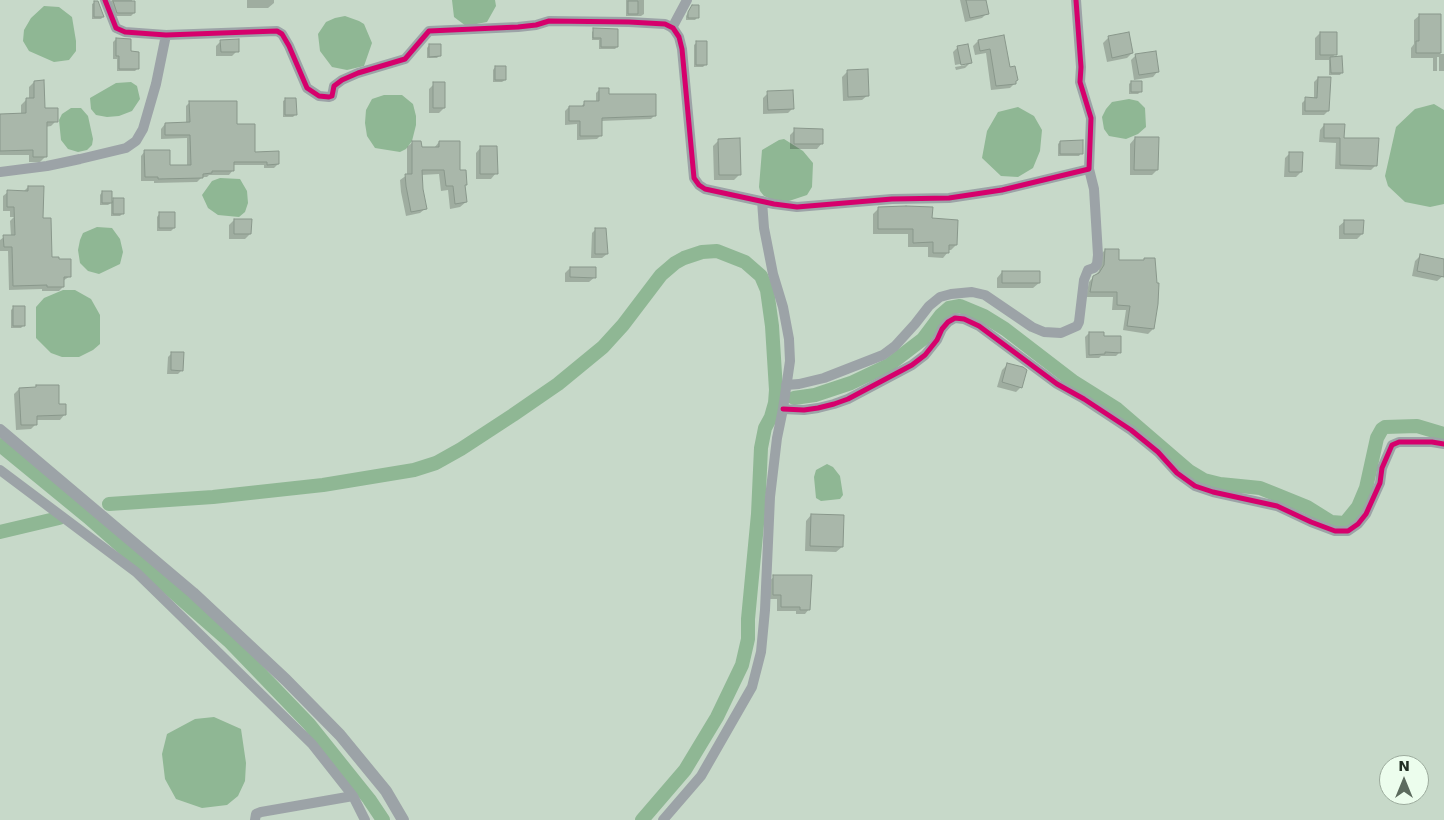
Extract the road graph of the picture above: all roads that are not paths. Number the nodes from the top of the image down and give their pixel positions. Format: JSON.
{"nodes":[{"id":1,"x":105,"y":0,"type":"edge"},
{"id":2,"x":687,"y":0,"type":"edge"},
{"id":3,"x":1076,"y":0,"type":"edge"},
{"id":4,"x":672,"y":28,"type":"junction"},
{"id":5,"x":166,"y":35,"type":"junction"},
{"id":6,"x":1089,"y":169,"type":"junction"},
{"id":7,"x":0,"y":172,"type":"edge"},
{"id":8,"x":762,"y":202,"type":"junction"},
{"id":9,"x":786,"y":385,"type":"junction"},
{"id":10,"x":783,"y":409,"type":"junction"},
{"id":11,"x":0,"y":430,"type":"edge"},
{"id":12,"x":1444,"y":444,"type":"edge"},
{"id":13,"x":0,"y":470,"type":"edge"},
{"id":14,"x":353,"y":796,"type":"junction"},
{"id":15,"x":254,"y":820,"type":"edge"},
{"id":16,"x":365,"y":820,"type":"edge"},
{"id":17,"x":403,"y":820,"type":"edge"},
{"id":18,"x":663,"y":820,"type":"edge"}],
"edges":[{"from":1,"to":5,"type":"street"},
{"from":2,"to":4,"type":"street"},
{"from":3,"to":6,"type":"street"},
{"from":4,"to":5,"type":"street"},
{"from":4,"to":8,"type":"street"},
{"from":5,"to":7,"type":"street"},
{"from":6,"to":8,"type":"street"},
{"from":6,"to":9,"type":"street"},
{"from":8,"to":9,"type":"street"},
{"from":9,"to":10,"type":"street"},
{"from":10,"to":12,"type":"street"},
{"from":10,"to":18,"type":"street"},
{"from":11,"to":17,"type":"street"},
{"from":13,"to":14,"type":"street"},
{"from":14,"to":15,"type":"street"},
{"from":14,"to":16,"type":"street"}]}
